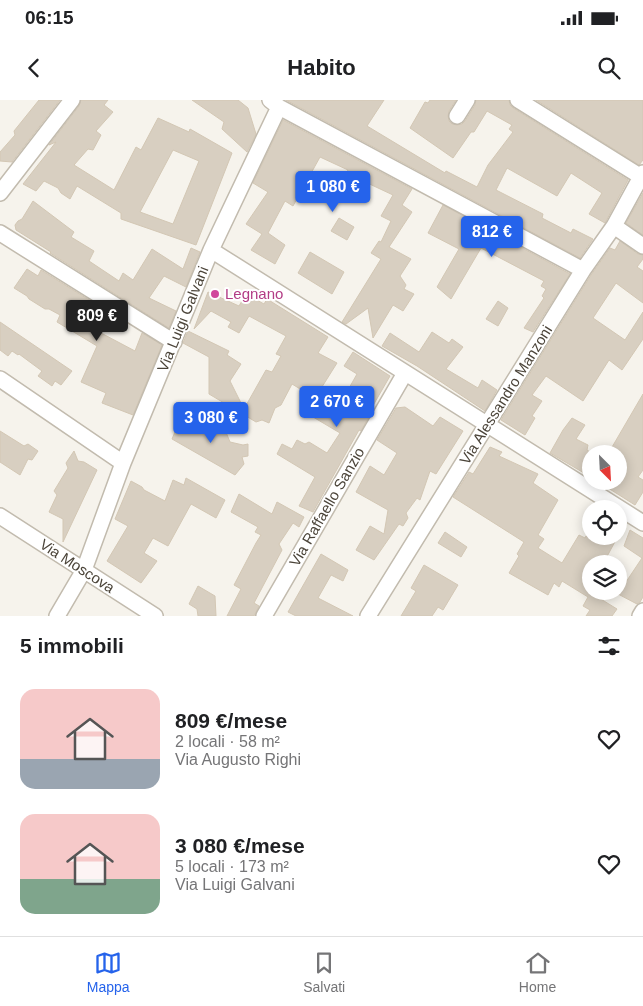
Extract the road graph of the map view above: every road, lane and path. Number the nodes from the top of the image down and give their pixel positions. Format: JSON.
{"nodes":[{"id":1,"x":72,"y":100,"type":"edge"},
{"id":2,"x":467,"y":100,"type":"edge"},
{"id":3,"x":518,"y":100,"type":"edge"},
{"id":4,"x":275,"y":103,"type":"edge"},
{"id":5,"x":457,"y":116,"type":"dead end"},
{"id":6,"x":5,"y":176,"type":"edge"},
{"id":7,"x":642,"y":176,"type":"edge"},
{"id":8,"x":0,"y":193,"type":"edge"},
{"id":9,"x":614,"y":226,"type":"junction"},
{"id":10,"x":0,"y":233,"type":"edge"},
{"id":11,"x":643,"y":246,"type":"edge"},
{"id":12,"x":211,"y":250,"type":"junction"},
{"id":13,"x":583,"y":270,"type":"junction"},
{"id":14,"x":174,"y":342,"type":"junction"},
{"id":15,"x":405,"y":373,"type":"junction"},
{"id":16,"x":0,"y":378,"type":"edge"},
{"id":17,"x":487,"y":425,"type":"junction"},
{"id":18,"x":122,"y":463,"type":"junction"},
{"id":19,"x":0,"y":516,"type":"edge"},
{"id":20,"x":643,"y":523,"type":"edge"},
{"id":21,"x":84,"y":570,"type":"junction"},
{"id":22,"x":643,"y":611,"type":"edge"},
{"id":23,"x":57,"y":616,"type":"edge"},
{"id":24,"x":155,"y":616,"type":"edge"},
{"id":25,"x":264,"y":616,"type":"edge"},
{"id":26,"x":368,"y":616,"type":"edge"},
{"id":27,"x":640,"y":616,"type":"edge"}],
"edges":[{"from":1,"to":6,"type":"street"},
{"from":2,"to":5,"type":"street"},
{"from":3,"to":7,"type":"street"},
{"from":4,"to":12,"type":"street","name":"Via Luigi Galvani"},
{"from":4,"to":13,"type":"street"},
{"from":6,"to":8,"type":"street"},
{"from":7,"to":9,"type":"street","name":"Via Alessandro Manzoni"},
{"from":9,"to":11,"type":"street"},
{"from":9,"to":13,"type":"street","name":"Via Alessandro Manzoni"},
{"from":10,"to":14,"type":"street"},
{"from":12,"to":14,"type":"street","name":"Via Luigi Galvani"},
{"from":12,"to":15,"type":"street"},
{"from":13,"to":17,"type":"street","name":"Via Alessandro Manzoni"},
{"from":14,"to":18,"type":"street","name":"Via Luigi Galvani"},
{"from":15,"to":17,"type":"street"},
{"from":15,"to":25,"type":"street","name":"Via Raffaello Sanzio"},
{"from":16,"to":18,"type":"street"},
{"from":17,"to":20,"type":"street"},
{"from":17,"to":26,"type":"street","name":"Via Alessandro Manzoni"},
{"from":18,"to":21,"type":"street","name":"Via Luigi Galvani"},
{"from":19,"to":21,"type":"street","name":"Via Moscova"},
{"from":21,"to":23,"type":"street","name":"Via Luigi Galvani"},
{"from":21,"to":24,"type":"street","name":"Via Moscova"},
{"from":22,"to":27,"type":"street"}]}
